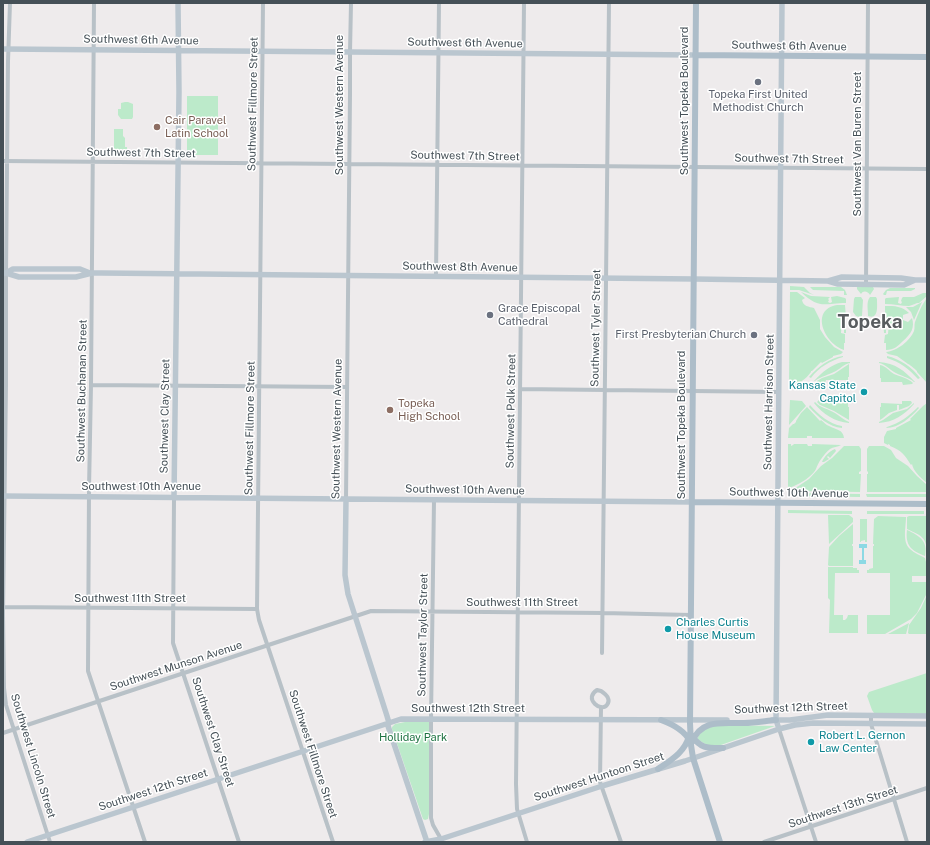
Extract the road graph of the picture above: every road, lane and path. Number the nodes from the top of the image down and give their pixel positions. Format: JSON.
{"nodes":[{"id":1,"x":10,"y":3,"type":"edge"},
{"id":2,"x":94,"y":3,"type":"edge"},
{"id":3,"x":178,"y":3,"type":"edge"},
{"id":4,"x":263,"y":3,"type":"edge"},
{"id":5,"x":351,"y":3,"type":"edge"},
{"id":6,"x":439,"y":3,"type":"edge"},
{"id":7,"x":524,"y":3,"type":"edge"},
{"id":8,"x":609,"y":3,"type":"edge"},
{"id":9,"x":696,"y":3,"type":"edge"},
{"id":10,"x":782,"y":3,"type":"edge"},
{"id":11,"x":868,"y":3,"type":"edge"},
{"id":12,"x":6,"y":48,"type":"edge"},
{"id":13,"x":94,"y":49,"type":"junction"},
{"id":14,"x":178,"y":50,"type":"junction"},
{"id":15,"x":263,"y":51,"type":"junction"},
{"id":16,"x":350,"y":52,"type":"junction"},
{"id":17,"x":439,"y":53,"type":"junction"},
{"id":18,"x":523,"y":53,"type":"junction"},
{"id":19,"x":608,"y":54,"type":"junction"},
{"id":20,"x":696,"y":55,"type":"junction"},
{"id":21,"x":782,"y":56,"type":"junction"},
{"id":22,"x":868,"y":57,"type":"junction"},
{"id":23,"x":927,"y":57,"type":"edge"},
{"id":24,"x":5,"y":161,"type":"edge"},
{"id":25,"x":93,"y":162,"type":"junction"},
{"id":26,"x":178,"y":163,"type":"junction"},
{"id":27,"x":261,"y":163,"type":"junction"},
{"id":28,"x":350,"y":164,"type":"junction"},
{"id":29,"x":438,"y":165,"type":"junction"},
{"id":30,"x":522,"y":166,"type":"junction"},
{"id":31,"x":607,"y":166,"type":"junction"},
{"id":32,"x":694,"y":167,"type":"junction"},
{"id":33,"x":781,"y":168,"type":"junction"},
{"id":34,"x":867,"y":169,"type":"junction"},
{"id":35,"x":927,"y":169,"type":"edge"},
{"id":36,"x":5,"y":272,"type":"edge"},
{"id":37,"x":92,"y":273,"type":"junction"},
{"id":38,"x":176,"y":274,"type":"junction"},
{"id":39,"x":261,"y":275,"type":"junction"},
{"id":40,"x":349,"y":276,"type":"junction"},
{"id":41,"x":436,"y":276,"type":"junction"},
{"id":42,"x":521,"y":277,"type":"junction"},
{"id":43,"x":866,"y":277,"type":"junction"},
{"id":44,"x":606,"y":278,"type":"junction"},
{"id":45,"x":694,"y":279,"type":"junction"},
{"id":46,"x":780,"y":280,"type":"junction"},
{"id":47,"x":915,"y":280,"type":"junction"},
{"id":48,"x":927,"y":280,"type":"edge"},
{"id":49,"x":828,"y":281,"type":"junction"},
{"id":50,"x":866,"y":284,"type":"junction"},
{"id":51,"x":5,"y":385,"type":"edge"},
{"id":52,"x":91,"y":385,"type":"junction"},
{"id":53,"x":175,"y":386,"type":"junction"},
{"id":54,"x":260,"y":387,"type":"junction"},
{"id":55,"x":347,"y":388,"type":"junction"},
{"id":56,"x":520,"y":389,"type":"junction"},
{"id":57,"x":605,"y":390,"type":"junction"},
{"id":58,"x":693,"y":391,"type":"junction"},
{"id":59,"x":779,"y":392,"type":"junction"},
{"id":60,"x":4,"y":496,"type":"edge"},
{"id":61,"x":89,"y":497,"type":"junction"},
{"id":62,"x":174,"y":498,"type":"junction"},
{"id":63,"x":258,"y":498,"type":"junction"},
{"id":64,"x":346,"y":499,"type":"junction"},
{"id":65,"x":434,"y":500,"type":"junction"},
{"id":66,"x":519,"y":501,"type":"junction"},
{"id":67,"x":604,"y":502,"type":"junction"},
{"id":68,"x":692,"y":502,"type":"junction"},
{"id":69,"x":778,"y":503,"type":"junction"},
{"id":70,"x":927,"y":504,"type":"edge"},
{"id":71,"x":3,"y":607,"type":"edge"},
{"id":72,"x":88,"y":608,"type":"junction"},
{"id":73,"x":173,"y":608,"type":"junction"},
{"id":74,"x":257,"y":609,"type":"junction"},
{"id":75,"x":432,"y":612,"type":"junction"},
{"id":76,"x":518,"y":612,"type":"junction"},
{"id":77,"x":603,"y":613,"type":"junction"},
{"id":78,"x":691,"y":615,"type":"junction"},
{"id":79,"x":355,"y":616,"type":"junction"},
{"id":80,"x":268,"y":645,"type":"junction"},
{"id":81,"x":602,"y":653,"type":"dead end"},
{"id":82,"x":183,"y":673,"type":"junction"},
{"id":83,"x":98,"y":702,"type":"junction"},
{"id":84,"x":601,"y":707,"type":"junction"},
{"id":85,"x":871,"y":716,"type":"junction"},
{"id":86,"x":927,"y":716,"type":"edge"},
{"id":87,"x":431,"y":719,"type":"junction"},
{"id":88,"x":517,"y":719,"type":"junction"},
{"id":89,"x":601,"y":720,"type":"junction"},
{"id":90,"x":661,"y":720,"type":"junction"},
{"id":91,"x":690,"y":720,"type":"junction"},
{"id":92,"x":776,"y":720,"type":"junction"},
{"id":93,"x":389,"y":723,"type":"junction"},
{"id":94,"x":870,"y":724,"type":"junction"},
{"id":95,"x":927,"y":724,"type":"edge"},
{"id":96,"x":779,"y":729,"type":"junction"},
{"id":97,"x":14,"y":730,"type":"junction"},
{"id":98,"x":3,"y":734,"type":"edge"},
{"id":99,"x":691,"y":738,"type":"junction"},
{"id":100,"x":723,"y":748,"type":"junction"},
{"id":101,"x":303,"y":751,"type":"junction"},
{"id":102,"x":693,"y":758,"type":"junction"},
{"id":103,"x":658,"y":768,"type":"junction"},
{"id":104,"x":218,"y":779,"type":"junction"},
{"id":105,"x":602,"y":786,"type":"junction"},
{"id":106,"x":927,"y":788,"type":"edge"},
{"id":107,"x":894,"y":799,"type":"junction"},
{"id":108,"x":133,"y":807,"type":"junction"},
{"id":109,"x":518,"y":814,"type":"junction"},
{"id":110,"x":811,"y":827,"type":"junction"},
{"id":111,"x":48,"y":835,"type":"junction"},
{"id":112,"x":441,"y":839,"type":"junction"},
{"id":113,"x":28,"y":842,"type":"edge"},
{"id":114,"x":50,"y":842,"type":"edge"},
{"id":115,"x":145,"y":842,"type":"edge"},
{"id":116,"x":239,"y":842,"type":"edge"},
{"id":117,"x":333,"y":842,"type":"edge"},
{"id":118,"x":427,"y":842,"type":"edge"},
{"id":119,"x":527,"y":842,"type":"edge"},
{"id":120,"x":621,"y":842,"type":"edge"},
{"id":121,"x":720,"y":842,"type":"edge"},
{"id":122,"x":764,"y":842,"type":"edge"},
{"id":123,"x":816,"y":842,"type":"edge"},
{"id":124,"x":907,"y":842,"type":"edge"}],
"edges":[{"from":1,"to":12,"type":"street","name":"Southwest Lincoln Street"},
{"from":2,"to":13,"type":"street","name":"Southwest Buchanan Street"},
{"from":3,"to":14,"type":"main road","name":"Southwest Clay Street"},
{"from":4,"to":15,"type":"street","name":"Southwest Fillmore Street"},
{"from":5,"to":16,"type":"street","name":"Southwest Western Avenue"},
{"from":6,"to":17,"type":"street"},
{"from":7,"to":18,"type":"street","name":"Southwest Polk Street"},
{"from":8,"to":19,"type":"street","name":"Southwest Tyler Street"},
{"from":9,"to":20,"type":"main road","name":"Southwest Topeka Boulevard"},
{"from":10,"to":21,"type":"main road","name":"Southwest Harrison Street"},
{"from":11,"to":22,"type":"street","name":"Southwest Van Buren Street"},
{"from":12,"to":13,"type":"main road","name":"Southwest 6th Avenue"},
{"from":12,"to":24,"type":"street","name":"Southwest Lincoln Street"},
{"from":13,"to":14,"type":"main road","name":"Southwest 6th Avenue"},
{"from":13,"to":25,"type":"street","name":"Southwest Buchanan Street"},
{"from":14,"to":15,"type":"main road","name":"Southwest 6th Avenue"},
{"from":14,"to":26,"type":"main road","name":"Southwest Clay Street"},
{"from":15,"to":16,"type":"main road","name":"Southwest 6th Avenue"},
{"from":15,"to":27,"type":"street","name":"Southwest Fillmore Street"},
{"from":16,"to":17,"type":"main road","name":"Southwest 6th Avenue"},
{"from":16,"to":28,"type":"street","name":"Southwest Western Avenue"},
{"from":17,"to":18,"type":"main road","name":"Southwest 6th Avenue"},
{"from":17,"to":29,"type":"street"},
{"from":18,"to":19,"type":"main road","name":"Southwest 6th Avenue"},
{"from":18,"to":30,"type":"street","name":"Southwest Polk Street"},
{"from":19,"to":20,"type":"main road","name":"Southwest 6th Avenue"},
{"from":19,"to":31,"type":"street","name":"Southwest Tyler Street"},
{"from":20,"to":21,"type":"main road","name":"Southwest 6th Avenue"},
{"from":20,"to":32,"type":"main road","name":"Southwest Topeka Boulevard"},
{"from":21,"to":22,"type":"main road","name":"Southwest 6th Avenue"},
{"from":21,"to":33,"type":"main road","name":"Southwest Harrison Street"},
{"from":22,"to":23,"type":"main road","name":"Southwest 6th Avenue"},
{"from":22,"to":34,"type":"street","name":"Southwest Van Buren Street"},
{"from":24,"to":25,"type":"street","name":"Southwest 7th Street"},
{"from":24,"to":36,"type":"street","name":"Southwest Lincoln Street"},
{"from":25,"to":26,"type":"street","name":"Southwest 7th Street"},
{"from":25,"to":37,"type":"street","name":"Southwest Buchanan Street"},
{"from":26,"to":27,"type":"street","name":"Southwest 7th Street"},
{"from":26,"to":38,"type":"main road","name":"Southwest Clay Street"},
{"from":27,"to":28,"type":"street","name":"Southwest 7th Street"},
{"from":27,"to":39,"type":"street","name":"Southwest Fillmore Street"},
{"from":28,"to":29,"type":"street","name":"Southwest 7th Street"},
{"from":28,"to":40,"type":"street","name":"Southwest Western Avenue"},
{"from":29,"to":30,"type":"street","name":"Southwest 7th Street"},
{"from":29,"to":41,"type":"street"},
{"from":30,"to":31,"type":"street","name":"Southwest 7th Street"},
{"from":30,"to":42,"type":"street","name":"Southwest Polk Street"},
{"from":31,"to":32,"type":"street","name":"Southwest 7th Street"},
{"from":31,"to":44,"type":"street","name":"Southwest Tyler Street"},
{"from":32,"to":33,"type":"street","name":"Southwest 7th Street"},
{"from":32,"to":45,"type":"main road","name":"Southwest Topeka Boulevard"},
{"from":33,"to":34,"type":"street","name":"Southwest 7th Street"},
{"from":33,"to":46,"type":"main road","name":"Southwest Harrison Street"},
{"from":34,"to":35,"type":"street","name":"Southwest 7th Street"},
{"from":34,"to":43,"type":"street","name":"Southwest Van Buren Street"},
{"from":36,"to":37,"type":"main road","name":"Southwest 8th Avenue"},
{"from":36,"to":51,"type":"street","name":"Southwest Lincoln Street"},
{"from":37,"to":38,"type":"main road","name":"Southwest 8th Avenue"},
{"from":37,"to":52,"type":"street","name":"Southwest Buchanan Street"},
{"from":38,"to":39,"type":"main road","name":"Southwest 8th Avenue"},
{"from":38,"to":53,"type":"main road","name":"Southwest Clay Street"},
{"from":39,"to":40,"type":"main road","name":"Southwest 8th Avenue"},
{"from":39,"to":54,"type":"street","name":"Southwest Fillmore Street"},
{"from":40,"to":41,"type":"main road","name":"Southwest 8th Avenue"},
{"from":40,"to":55,"type":"street","name":"Southwest Western Avenue"},
{"from":41,"to":42,"type":"main road","name":"Southwest 8th Avenue"},
{"from":42,"to":44,"type":"main road","name":"Southwest 8th Avenue"},
{"from":42,"to":56,"type":"street","name":"Southwest Polk Street"},
{"from":43,"to":47,"type":"main road","name":"Southwest 8th Avenue"},
{"from":43,"to":49,"type":"main road","name":"Southwest 8th Avenue"},
{"from":43,"to":50,"type":"street","name":"Southwest Van Buren Street"},
{"from":44,"to":45,"type":"main road","name":"Southwest 8th Avenue"},
{"from":44,"to":57,"type":"street","name":"Southwest Tyler Street"},
{"from":45,"to":46,"type":"main road","name":"Southwest 8th Avenue"},
{"from":45,"to":58,"type":"main road","name":"Southwest Topeka Boulevard"},
{"from":46,"to":49,"type":"main road","name":"Southwest 8th Avenue"},
{"from":46,"to":59,"type":"main road","name":"Southwest Harrison Street"},
{"from":47,"to":48,"type":"main road","name":"Southwest 8th Avenue"},
{"from":47,"to":50,"type":"main road","name":"Southwest 8th Avenue"},
{"from":49,"to":50,"type":"main road","name":"Southwest 8th Avenue"},
{"from":51,"to":60,"type":"street","name":"Southwest Lincoln Street"},
{"from":52,"to":53,"type":"street"},
{"from":52,"to":61,"type":"street","name":"Southwest Buchanan Street"},
{"from":53,"to":54,"type":"street"},
{"from":53,"to":62,"type":"main road","name":"Southwest Clay Street"},
{"from":54,"to":55,"type":"street"},
{"from":54,"to":63,"type":"street","name":"Southwest Fillmore Street"},
{"from":55,"to":64,"type":"street","name":"Southwest Western Avenue"},
{"from":56,"to":57,"type":"street"},
{"from":56,"to":66,"type":"street","name":"Southwest Polk Street"},
{"from":57,"to":58,"type":"street"},
{"from":57,"to":67,"type":"street","name":"Southwest Tyler Street"},
{"from":58,"to":59,"type":"street"},
{"from":58,"to":68,"type":"main road","name":"Southwest Topeka Boulevard"},
{"from":59,"to":69,"type":"main road","name":"Southwest Harrison Street"},
{"from":60,"to":61,"type":"main road","name":"Southwest 10th Avenue"},
{"from":60,"to":71,"type":"street","name":"Southwest Lincoln Street"},
{"from":61,"to":62,"type":"main road","name":"Southwest 10th Avenue"},
{"from":61,"to":72,"type":"street","name":"Southwest Buchanan Street"},
{"from":62,"to":63,"type":"main road","name":"Southwest 10th Avenue"},
{"from":62,"to":73,"type":"street","name":"Southwest Clay Street"},
{"from":63,"to":64,"type":"main road","name":"Southwest 10th Avenue"},
{"from":63,"to":74,"type":"street","name":"Southwest Fillmore Street"},
{"from":64,"to":65,"type":"main road","name":"Southwest 10th Avenue"},
{"from":64,"to":79,"type":"main road","name":"Southwest Western Avenue"},
{"from":65,"to":66,"type":"main road","name":"Southwest 10th Avenue"},
{"from":65,"to":75,"type":"street","name":"Southwest Taylor Street"},
{"from":66,"to":67,"type":"main road","name":"Southwest 10th Avenue"},
{"from":66,"to":76,"type":"street","name":"Southwest Polk Street"},
{"from":67,"to":68,"type":"main road","name":"Southwest 10th Avenue"},
{"from":67,"to":77,"type":"street","name":"Southwest Tyler Street"},
{"from":68,"to":69,"type":"main road","name":"Southwest 10th Avenue"},
{"from":68,"to":78,"type":"main road","name":"Southwest Topeka Boulevard"},
{"from":69,"to":70,"type":"main road","name":"Southwest 10th Avenue"},
{"from":69,"to":92,"type":"main road","name":"Southwest Harrison Street"},
{"from":71,"to":72,"type":"street","name":"Southwest 11th Street"},
{"from":71,"to":97,"type":"street","name":"Southwest Lincoln Street"},
{"from":72,"to":73,"type":"street","name":"Southwest 11th Street"},
{"from":72,"to":83,"type":"street","name":"Southwest Buchanan Street"},
{"from":73,"to":74,"type":"street","name":"Southwest 11th Street"},
{"from":73,"to":82,"type":"street","name":"Southwest Clay Street"},
{"from":74,"to":80,"type":"street","name":"Southwest Fillmore Street"},
{"from":75,"to":76,"type":"street","name":"Southwest 11th Street"},
{"from":75,"to":79,"type":"street","name":"Southwest 11th Street"},
{"from":75,"to":87,"type":"street","name":"Southwest Taylor Street"},
{"from":76,"to":77,"type":"street","name":"Southwest 11th Street"},
{"from":76,"to":88,"type":"street","name":"Southwest Polk Street"},
{"from":77,"to":78,"type":"street","name":"Southwest 11th Street"},
{"from":77,"to":81,"type":"street","name":"Southwest Tyler Street"},
{"from":78,"to":91,"type":"main road","name":"Southwest Topeka Boulevard"},
{"from":79,"to":80,"type":"street","name":"Southwest Munson Avenue"},
{"from":79,"to":93,"type":"main road","name":"Southwest Western Avenue"},
{"from":80,"to":82,"type":"street","name":"Southwest Munson Avenue"},
{"from":80,"to":101,"type":"street","name":"Southwest Fillmore Street"},
{"from":82,"to":83,"type":"street","name":"Southwest Munson Avenue"},
{"from":82,"to":104,"type":"street","name":"Southwest Clay Street"},
{"from":83,"to":97,"type":"street","name":"Southwest Munson Avenue"},
{"from":83,"to":108,"type":"street","name":"Southwest Buchanan Street"},
{"from":84,"to":84,"type":"street"},
{"from":84,"to":89,"type":"street"},
{"from":85,"to":86,"type":"main road","name":"Southwest 12th Street"},
{"from":85,"to":92,"type":"main road","name":"Southwest 12th Street"},
{"from":85,"to":94,"type":"street"},
{"from":87,"to":88,"type":"main road","name":"Southwest 12th Street"},
{"from":87,"to":93,"type":"main road","name":"Southwest 12th Street"},
{"from":87,"to":112,"type":"street","name":"Southwest Taylor Street"},
{"from":88,"to":89,"type":"main road","name":"Southwest 12th Street"},
{"from":88,"to":109,"type":"street","name":"Southwest Polk Street"},
{"from":89,"to":90,"type":"main road","name":"Southwest 12th Street"},
{"from":89,"to":105,"type":"street"},
{"from":90,"to":91,"type":"main road","name":"Southwest 12th Street"},
{"from":90,"to":99,"type":"main road"},
{"from":91,"to":92,"type":"main road","name":"Southwest 12th Street"},
{"from":91,"to":99,"type":"main road","name":"Southwest Topeka Boulevard"},
{"from":92,"to":96,"type":"main road","name":"Southwest Harrison Street"},
{"from":92,"to":99,"type":"main road"},
{"from":93,"to":101,"type":"main road","name":"Southwest 12th Street"},
{"from":93,"to":118,"type":"main road","name":"Southwest Western Avenue"},
{"from":94,"to":95,"type":"main road","name":"Southwest 12th Street"},
{"from":94,"to":96,"type":"main road","name":"Southwest 12th Street"},
{"from":94,"to":107,"type":"street"},
{"from":96,"to":100,"type":"main road","name":"Southwest Huntoon Street"},
{"from":96,"to":110,"type":"street","name":"Southwest Harrison Street"},
{"from":97,"to":98,"type":"street","name":"Southwest Munson Avenue"},
{"from":97,"to":111,"type":"street","name":"Southwest Lincoln Street"},
{"from":99,"to":100,"type":"main road"},
{"from":99,"to":102,"type":"main road","name":"Southwest Topeka Boulevard"},
{"from":99,"to":103,"type":"main road"},
{"from":100,"to":102,"type":"main road","name":"Southwest Huntoon Street"},
{"from":101,"to":104,"type":"main road","name":"Southwest 12th Street"},
{"from":101,"to":117,"type":"street","name":"Southwest Fillmore Street"},
{"from":102,"to":103,"type":"main road","name":"Southwest Huntoon Street"},
{"from":102,"to":121,"type":"main road","name":"Southwest Topeka Boulevard"},
{"from":103,"to":105,"type":"main road","name":"Southwest Huntoon Street"},
{"from":104,"to":108,"type":"main road","name":"Southwest 12th Street"},
{"from":104,"to":116,"type":"street","name":"Southwest Clay Street"},
{"from":105,"to":109,"type":"main road","name":"Southwest Huntoon Street"},
{"from":105,"to":120,"type":"street"},
{"from":106,"to":107,"type":"street","name":"Southwest 13th Street"},
{"from":107,"to":110,"type":"street","name":"Southwest 13th Street"},
{"from":107,"to":124,"type":"street"},
{"from":108,"to":111,"type":"main road","name":"Southwest 12th Street"},
{"from":108,"to":115,"type":"street","name":"Southwest Buchanan Street"},
{"from":109,"to":112,"type":"main road","name":"Southwest Huntoon Street"},
{"from":109,"to":119,"type":"street","name":"Southwest Polk Street"},
{"from":110,"to":122,"type":"street","name":"Southwest 13th Street"},
{"from":110,"to":123,"type":"street","name":"Southwest Harrison Street"},
{"from":111,"to":113,"type":"main road","name":"Southwest 12th Street"},
{"from":111,"to":114,"type":"street","name":"Southwest Lincoln Street"},
{"from":112,"to":118,"type":"main road","name":"Southwest Huntoon Street"}]}
